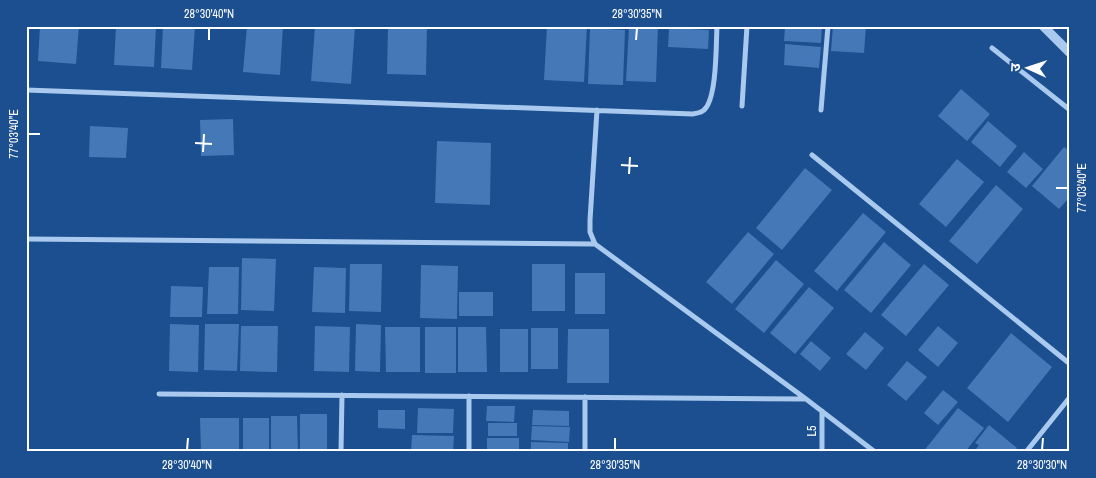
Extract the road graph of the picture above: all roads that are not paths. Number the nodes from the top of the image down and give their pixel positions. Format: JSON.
{"nodes":[{"id":1,"x":717,"y":26,"type":"edge"},
{"id":2,"x":747,"y":26,"type":"edge"},
{"id":3,"x":828,"y":26,"type":"edge"},
{"id":4,"x":1043,"y":26,"type":"edge"},
{"id":5,"x":992,"y":48,"type":"dead end"},
{"id":6,"x":1070,"y":53,"type":"edge"},
{"id":7,"x":26,"y":90,"type":"edge"},
{"id":8,"x":742,"y":106,"type":"dead end"},
{"id":9,"x":597,"y":110,"type":"junction"},
{"id":10,"x":821,"y":110,"type":"dead end"},
{"id":11,"x":1070,"y":110,"type":"edge"},
{"id":12,"x":812,"y":155,"type":"dead end"},
{"id":13,"x":26,"y":239,"type":"edge"},
{"id":14,"x":595,"y":244,"type":"junction"},
{"id":15,"x":1070,"y":364,"type":"edge"},
{"id":16,"x":159,"y":394,"type":"dead end"},
{"id":17,"x":342,"y":395,"type":"junction"},
{"id":18,"x":469,"y":396,"type":"junction"},
{"id":19,"x":585,"y":397,"type":"junction"},
{"id":20,"x":1070,"y":397,"type":"edge"},
{"id":21,"x":806,"y":399,"type":"junction"},
{"id":22,"x":822,"y":411,"type":"junction"},
{"id":23,"x":341,"y":452,"type":"edge"},
{"id":24,"x":468,"y":452,"type":"edge"},
{"id":25,"x":585,"y":452,"type":"edge"},
{"id":26,"x":822,"y":452,"type":"edge"},
{"id":27,"x":876,"y":452,"type":"edge"},
{"id":28,"x":1026,"y":452,"type":"edge"}],
"edges":[{"from":1,"to":9,"type":"street"},
{"from":2,"to":8,"type":"street"},
{"from":3,"to":10,"type":"street"},
{"from":4,"to":6,"type":"street"},
{"from":5,"to":11,"type":"street"},
{"from":7,"to":9,"type":"street"},
{"from":9,"to":14,"type":"street"},
{"from":12,"to":15,"type":"street"},
{"from":13,"to":14,"type":"street"},
{"from":14,"to":21,"type":"street"},
{"from":16,"to":17,"type":"street"},
{"from":17,"to":18,"type":"street"},
{"from":17,"to":23,"type":"street"},
{"from":18,"to":19,"type":"street"},
{"from":18,"to":24,"type":"street"},
{"from":19,"to":21,"type":"street"},
{"from":19,"to":25,"type":"street"},
{"from":20,"to":28,"type":"street"},
{"from":21,"to":22,"type":"street"},
{"from":22,"to":26,"type":"street","name":"L5"},
{"from":22,"to":27,"type":"street"}]}
